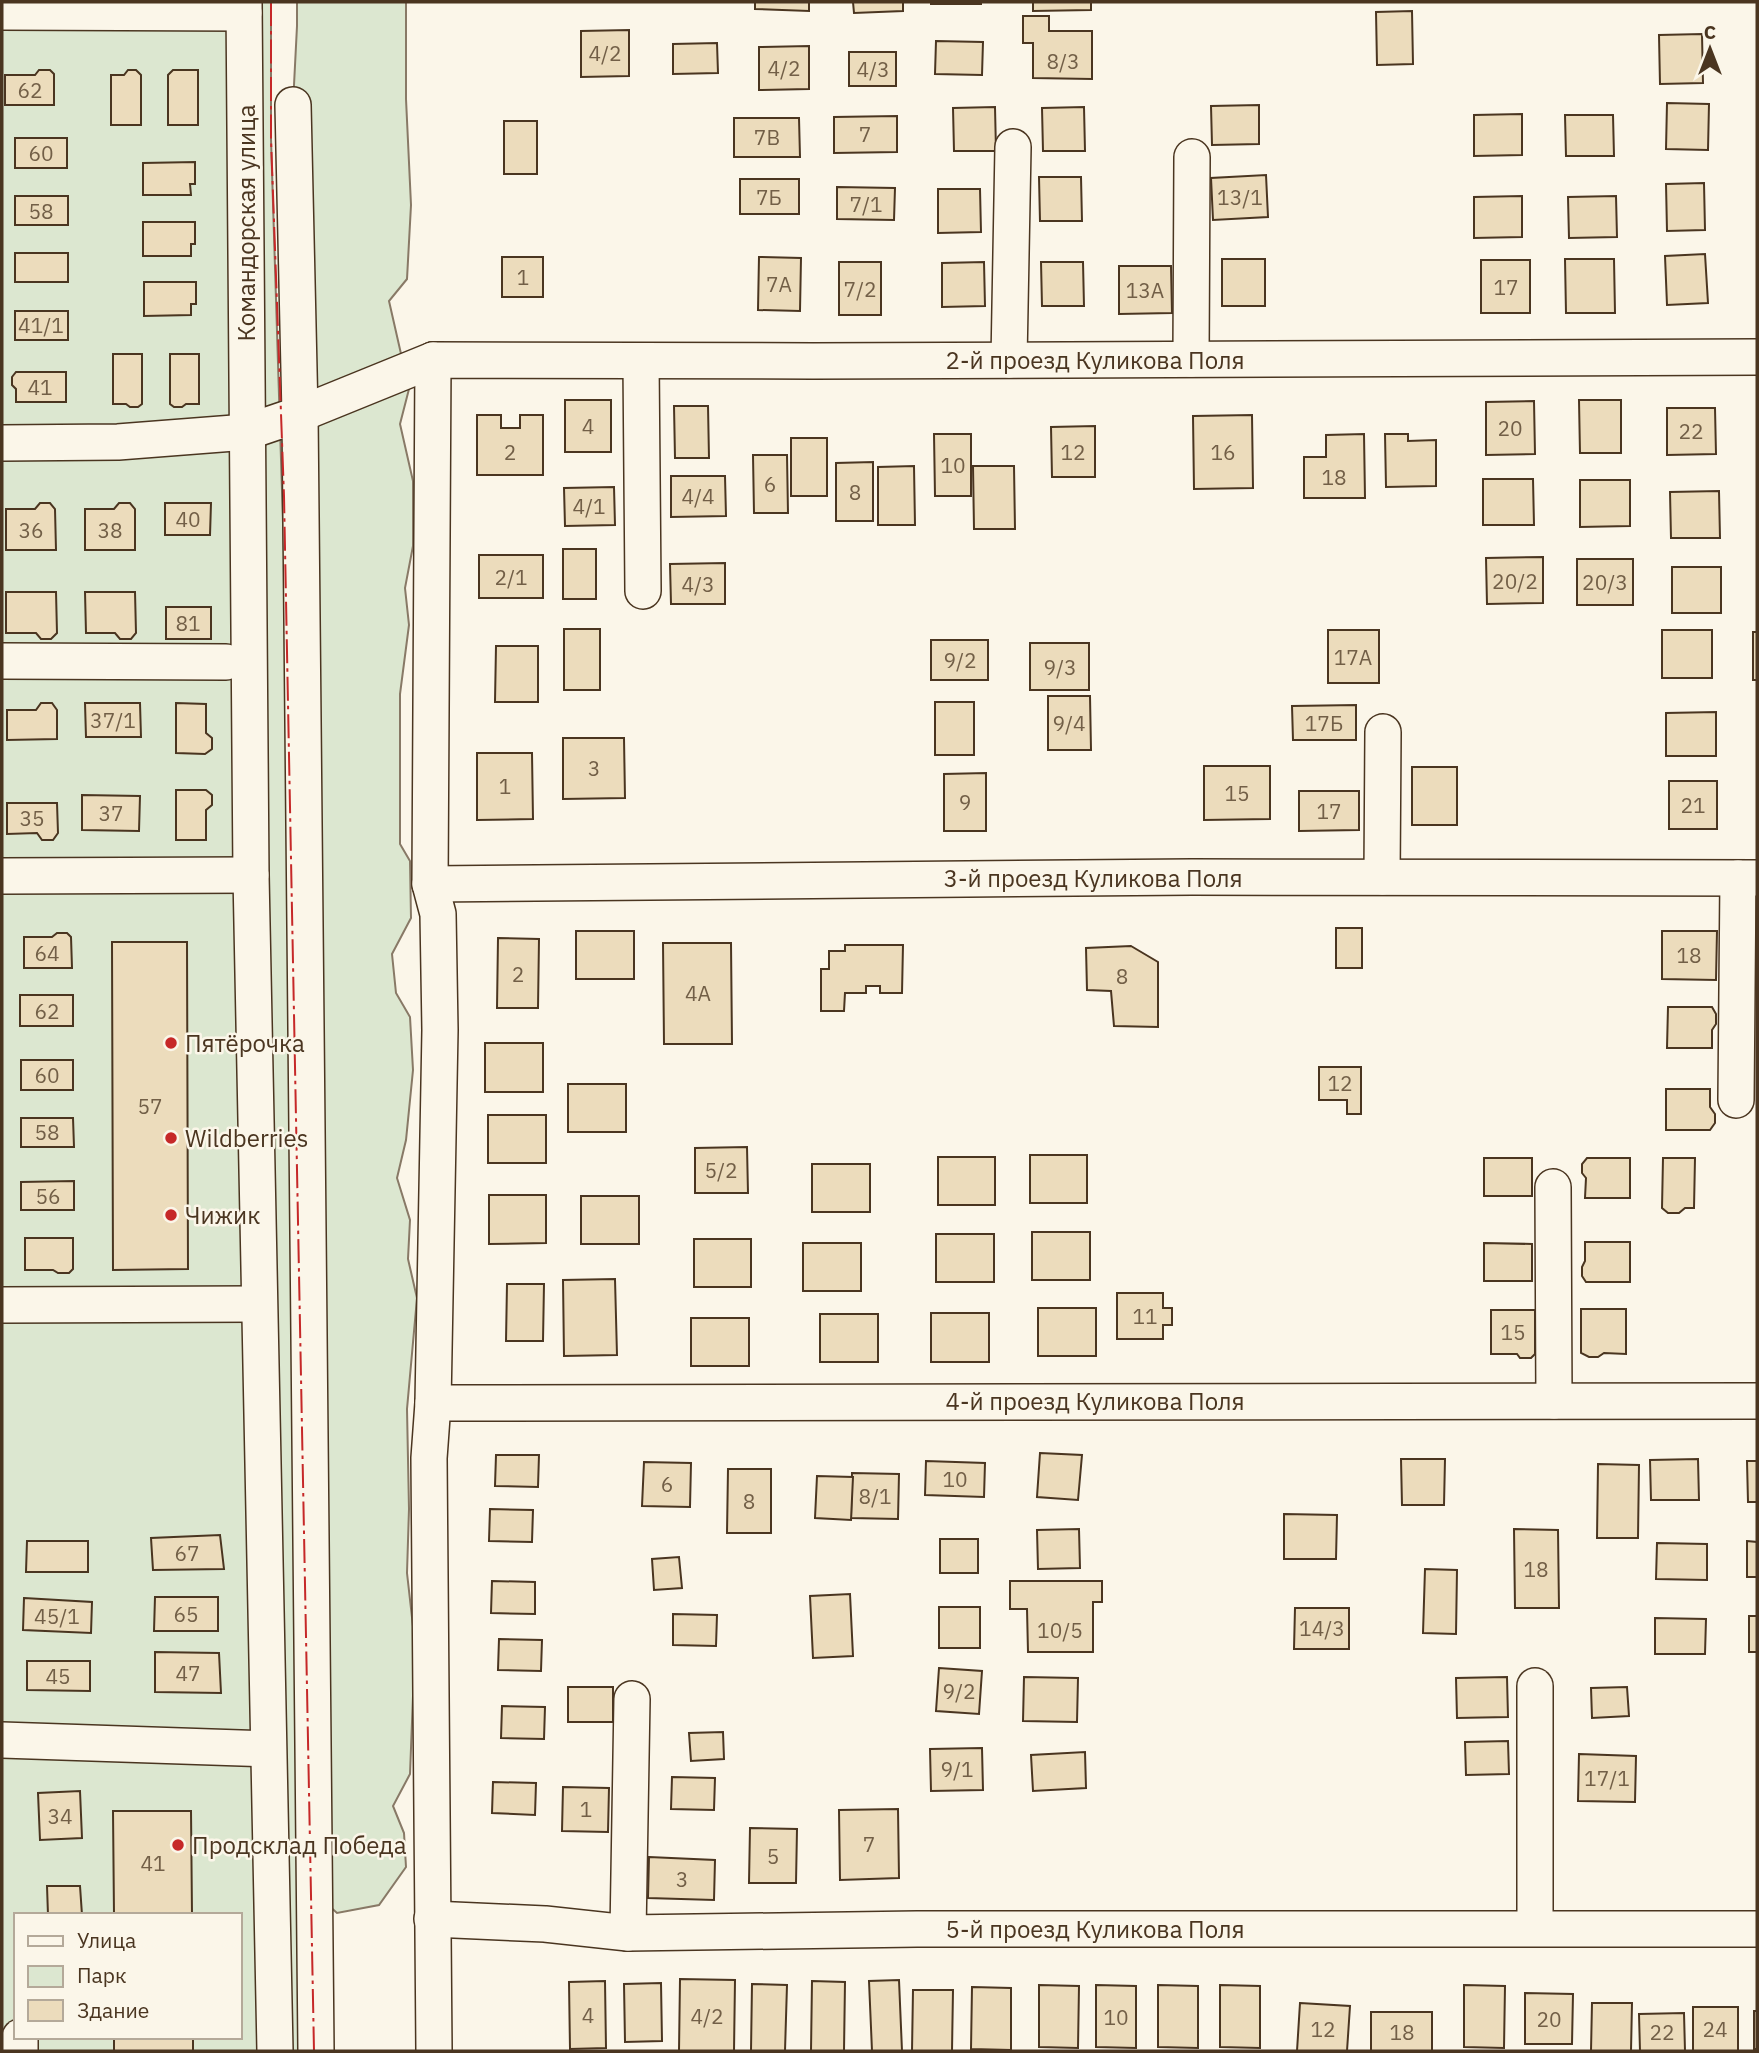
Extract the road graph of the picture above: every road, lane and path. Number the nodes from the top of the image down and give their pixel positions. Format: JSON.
{"nodes":[{"id":1,"x":244,"y":8,"type":"edge"},
{"id":2,"x":2,"y":12,"type":"edge"},
{"id":3,"x":293,"y":105,"type":"dead end"},
{"id":4,"x":1013,"y":147,"type":"dead end"},
{"id":5,"x":1192,"y":157,"type":"dead end"},
{"id":6,"x":1757,"y":357,"type":"edge"},
{"id":7,"x":1191,"y":359,"type":"junction"},
{"id":8,"x":433,"y":360,"type":"junction"},
{"id":9,"x":1009,"y":360,"type":"junction"},
{"id":10,"x":640,"y":361,"type":"junction"},
{"id":11,"x":300,"y":414,"type":"junction"},
{"id":12,"x":247,"y":432,"type":"junction"},
{"id":13,"x":2,"y":443,"type":"edge"},
{"id":14,"x":643,"y":591,"type":"dead end"},
{"id":15,"x":2,"y":661,"type":"edge"},
{"id":16,"x":226,"y":662,"type":"dead end"},
{"id":17,"x":1383,"y":732,"type":"dead end"},
{"id":18,"x":251,"y":875,"type":"junction"},
{"id":19,"x":2,"y":876,"type":"edge"},
{"id":20,"x":1382,"y":877,"type":"junction"},
{"id":21,"x":1748,"y":878,"type":"edge"},
{"id":22,"x":430,"y":884,"type":"junction"},
{"id":23,"x":1736,"y":1100,"type":"dead end"},
{"id":24,"x":1553,"y":1188,"type":"dead end"},
{"id":25,"x":258,"y":1304,"type":"junction"},
{"id":26,"x":2,"y":1305,"type":"edge"},
{"id":27,"x":1554,"y":1401,"type":"junction"},
{"id":28,"x":1757,"y":1401,"type":"edge"},
{"id":29,"x":433,"y":1403,"type":"junction"},
{"id":30,"x":1535,"y":1686,"type":"dead end"},
{"id":31,"x":632,"y":1699,"type":"dead end"},
{"id":32,"x":2,"y":1740,"type":"edge"},
{"id":33,"x":268,"y":1749,"type":"junction"},
{"id":34,"x":432,"y":1919,"type":"junction"},
{"id":35,"x":1535,"y":1928,"type":"junction"},
{"id":36,"x":1757,"y":1929,"type":"edge"},
{"id":37,"x":628,"y":1933,"type":"junction"},
{"id":38,"x":275,"y":2051,"type":"edge"},
{"id":39,"x":316,"y":2051,"type":"edge"},
{"id":40,"x":434,"y":2051,"type":"edge"}],
"edges":[{"from":1,"to":2,"type":"street"},
{"from":1,"to":12,"type":"street","name":"Командорская улица"},
{"from":3,"to":11,"type":"street"},
{"from":4,"to":9,"type":"street"},
{"from":5,"to":7,"type":"street"},
{"from":6,"to":7,"type":"street","name":"2-й проезд Куликова Поля"},
{"from":7,"to":9,"type":"street","name":"2-й проезд Куликова Поля"},
{"from":8,"to":10,"type":"street","name":"2-й проезд Куликова Поля"},
{"from":8,"to":11,"type":"street"},
{"from":8,"to":22,"type":"street"},
{"from":9,"to":10,"type":"street","name":"2-й проезд Куликова Поля"},
{"from":10,"to":14,"type":"street"},
{"from":11,"to":12,"type":"street"},
{"from":11,"to":39,"type":"street"},
{"from":12,"to":13,"type":"street"},
{"from":12,"to":18,"type":"street","name":"Командорская улица"},
{"from":15,"to":16,"type":"street"},
{"from":17,"to":20,"type":"street"},
{"from":18,"to":19,"type":"street"},
{"from":18,"to":25,"type":"street","name":"Командорская улица"},
{"from":20,"to":21,"type":"street","name":"3-й проезд Куликова Поля"},
{"from":20,"to":22,"type":"street","name":"3-й проезд Куликова Поля"},
{"from":21,"to":23,"type":"street"},
{"from":22,"to":29,"type":"street"},
{"from":24,"to":27,"type":"street"},
{"from":25,"to":26,"type":"street"},
{"from":25,"to":33,"type":"street","name":"Командорская улица"},
{"from":27,"to":28,"type":"street","name":"4-й проезд Куликова Поля"},
{"from":27,"to":29,"type":"street","name":"4-й проезд Куликова Поля"},
{"from":29,"to":34,"type":"street"},
{"from":30,"to":35,"type":"street"},
{"from":31,"to":37,"type":"street"},
{"from":32,"to":33,"type":"street"},
{"from":33,"to":38,"type":"street","name":"Командорская улица"},
{"from":34,"to":37,"type":"street","name":"5-й проезд Куликова Поля"},
{"from":34,"to":40,"type":"street"},
{"from":35,"to":36,"type":"street","name":"5-й проезд Куликова Поля"},
{"from":35,"to":37,"type":"street","name":"5-й проезд Куликова Поля"}]}
